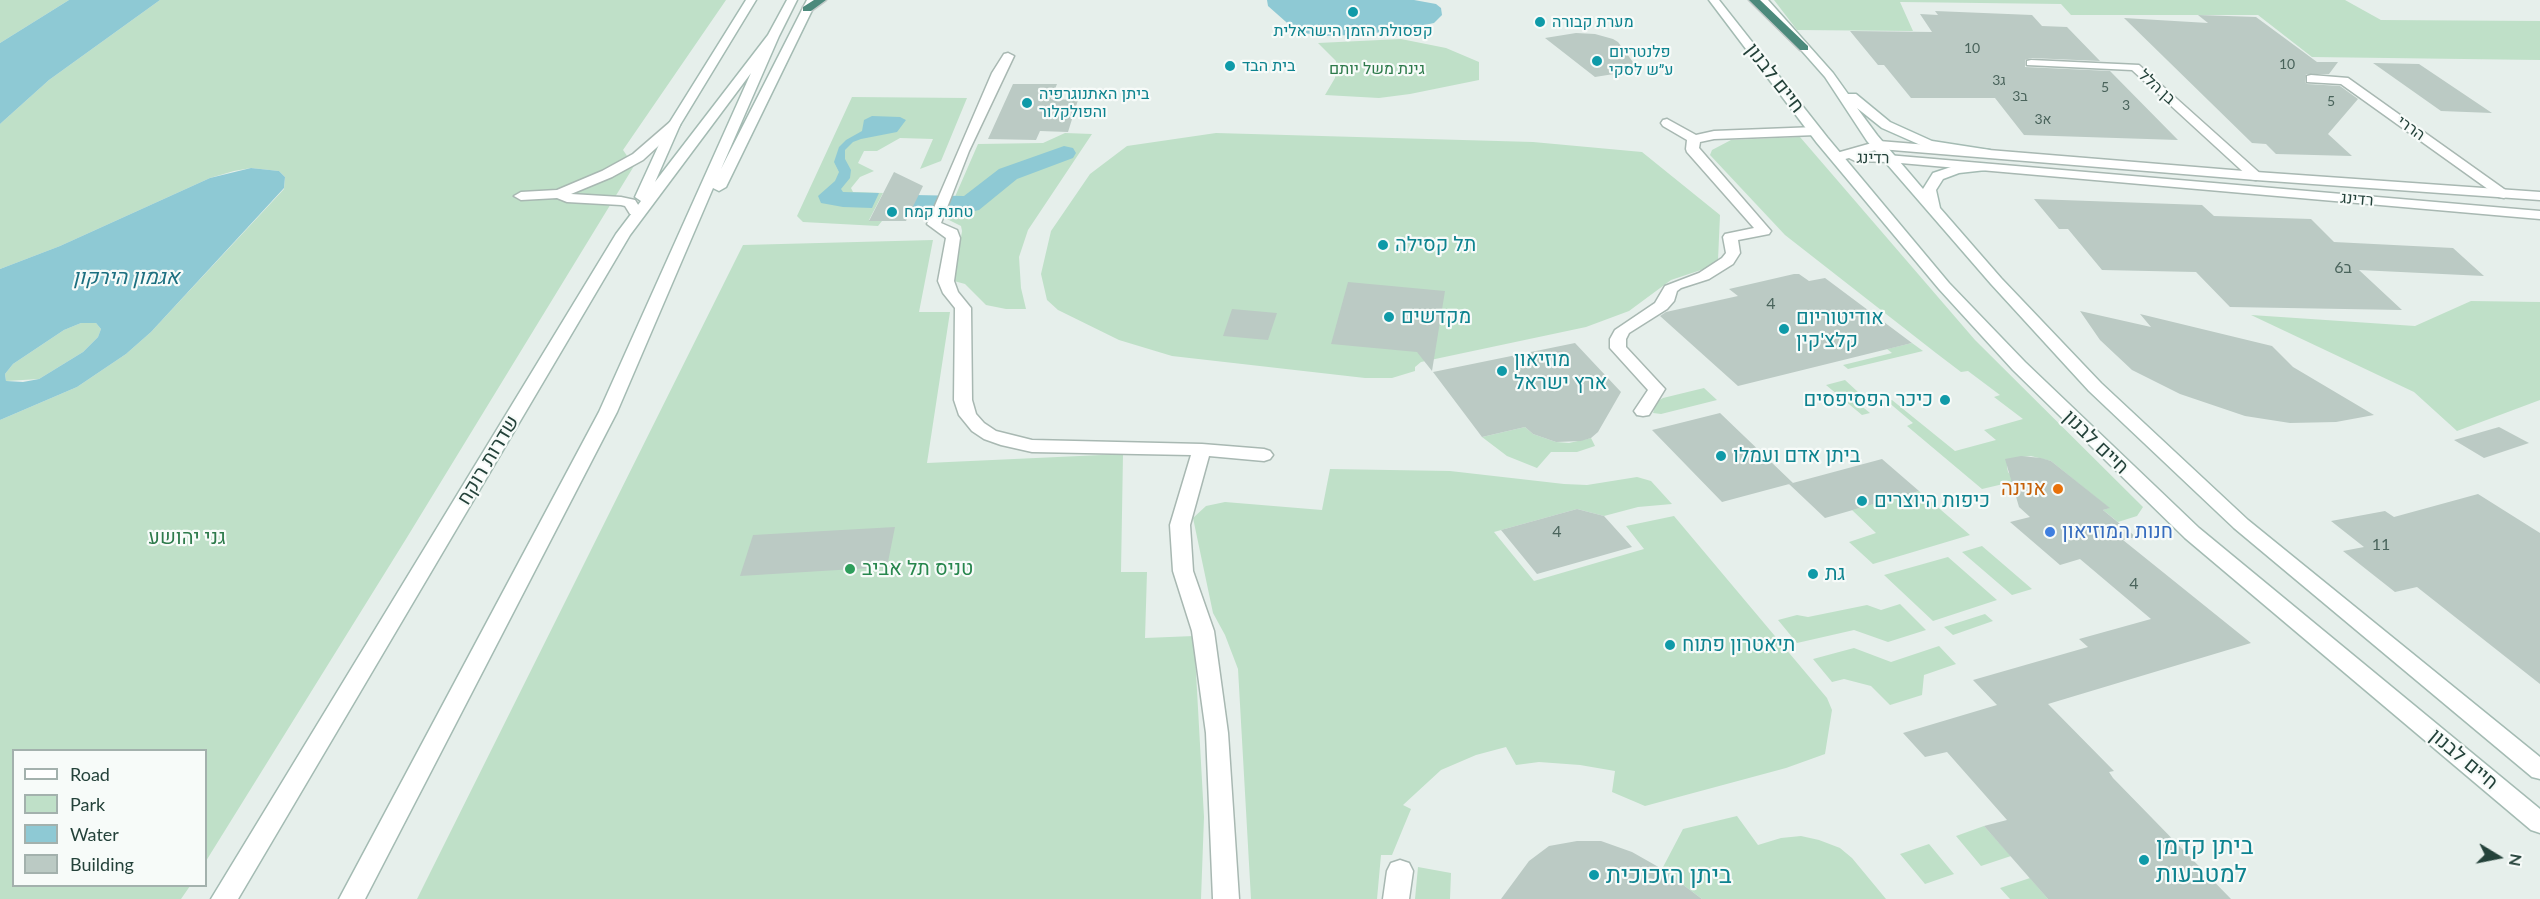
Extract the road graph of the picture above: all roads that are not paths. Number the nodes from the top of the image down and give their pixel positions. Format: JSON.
{"nodes":[{"id":1,"x":751,"y":0,"type":"edge"},
{"id":2,"x":792,"y":0,"type":"edge"},
{"id":3,"x":821,"y":0,"type":"edge"},
{"id":4,"x":1714,"y":0,"type":"edge"},
{"id":5,"x":1754,"y":0,"type":"edge"},
{"id":6,"x":1762,"y":0,"type":"edge"},
{"id":7,"x":810,"y":4,"type":"edge"},
{"id":8,"x":773,"y":36,"type":"junction"},
{"id":9,"x":1804,"y":48,"type":"junction"},
{"id":10,"x":1008,"y":56,"type":"dead end"},
{"id":11,"x":2031,"y":63,"type":"dead end"},
{"id":12,"x":1829,"y":75,"type":"junction"},
{"id":13,"x":2311,"y":79,"type":"dead end"},
{"id":14,"x":1667,"y":123,"type":"dead end"},
{"id":15,"x":675,"y":125,"type":"junction"},
{"id":16,"x":1816,"y":132,"type":"junction"},
{"id":17,"x":1694,"y":139,"type":"junction"},
{"id":18,"x":1884,"y":151,"type":"junction"},
{"id":19,"x":1985,"y":153,"type":"junction"},
{"id":20,"x":1838,"y":157,"type":"junction"},
{"id":21,"x":2057,"y":160,"type":"junction"},
{"id":22,"x":1981,"y":167,"type":"junction"},
{"id":23,"x":2064,"y":174,"type":"junction"},
{"id":24,"x":2256,"y":176,"type":"junction"},
{"id":25,"x":558,"y":194,"type":"junction"},
{"id":26,"x":2504,"y":194,"type":"junction"},
{"id":27,"x":521,"y":196,"type":"dead end"},
{"id":28,"x":2540,"y":196,"type":"edge"},
{"id":29,"x":1933,"y":208,"type":"junction"},
{"id":30,"x":635,"y":211,"type":"junction"},
{"id":31,"x":2540,"y":215,"type":"edge"},
{"id":32,"x":623,"y":234,"type":"junction"},
{"id":33,"x":1643,"y":411,"type":"dead end"},
{"id":34,"x":608,"y":412,"type":"junction"},
{"id":35,"x":1202,"y":450,"type":"junction"},
{"id":36,"x":1264,"y":455,"type":"dead end"},
{"id":37,"x":2540,"y":770,"type":"edge"},
{"id":38,"x":2540,"y":823,"type":"edge"},
{"id":39,"x":1400,"y":871,"type":"dead end"},
{"id":40,"x":225,"y":899,"type":"edge"},
{"id":41,"x":352,"y":899,"type":"edge"},
{"id":42,"x":1226,"y":899,"type":"edge"},
{"id":43,"x":1396,"y":899,"type":"edge"}],
"edges":[{"from":1,"to":15,"type":"main road"},
{"from":2,"to":8,"type":"main road","name":"שדרות רוקח"},
{"from":3,"to":7,"type":"highway"},
{"from":4,"to":16,"type":"main road","name":"חיים לבנון"},
{"from":5,"to":9,"type":"highway"},
{"from":6,"to":9,"type":"main road","name":"חיים לבנון"},
{"from":7,"to":34,"type":"main road"},
{"from":8,"to":32,"type":"main road","name":"שדרות רוקח"},
{"from":8,"to":34,"type":"main road","name":"שדרות רוקח"},
{"from":9,"to":12,"type":"main road","name":"חיים לבנון"},
{"from":10,"to":35,"type":"main road"},
{"from":11,"to":24,"type":"main road","name":"בן הלל"},
{"from":12,"to":18,"type":"main road","name":"חיים לבנון"},
{"from":12,"to":19,"type":"main road"},
{"from":13,"to":26,"type":"main road","name":"הררי"},
{"from":14,"to":17,"type":"main road"},
{"from":15,"to":25,"type":"main road"},
{"from":15,"to":30,"type":"main road"},
{"from":16,"to":17,"type":"main road"},
{"from":16,"to":20,"type":"main road","name":"חיים לבנון"},
{"from":17,"to":33,"type":"main road"},
{"from":18,"to":19,"type":"main road","name":"רדינג"},
{"from":18,"to":20,"type":"main road","name":"רדינג"},
{"from":18,"to":22,"type":"main road","name":"רדינג"},
{"from":18,"to":29,"type":"main road","name":"חיים לבנון"},
{"from":19,"to":21,"type":"main road","name":"רדינג"},
{"from":20,"to":38,"type":"main road","name":"חיים לבנון"},
{"from":21,"to":23,"type":"main road"},
{"from":21,"to":24,"type":"main road","name":"רדינג"},
{"from":22,"to":23,"type":"main road","name":"רדינג"},
{"from":22,"to":29,"type":"main road"},
{"from":23,"to":31,"type":"main road","name":"רדינג"},
{"from":24,"to":26,"type":"main road","name":"רדינג"},
{"from":25,"to":27,"type":"main road"},
{"from":25,"to":30,"type":"main road"},
{"from":26,"to":28,"type":"main road","name":"רדינג"},
{"from":29,"to":37,"type":"main road","name":"חיים לבנון"},
{"from":30,"to":32,"type":"main road"},
{"from":32,"to":40,"type":"main road","name":"שדרות רוקח"},
{"from":34,"to":41,"type":"main road","name":"שדרות רוקח"},
{"from":35,"to":36,"type":"main road"},
{"from":35,"to":42,"type":"main road"},
{"from":39,"to":43,"type":"main road"}]}
